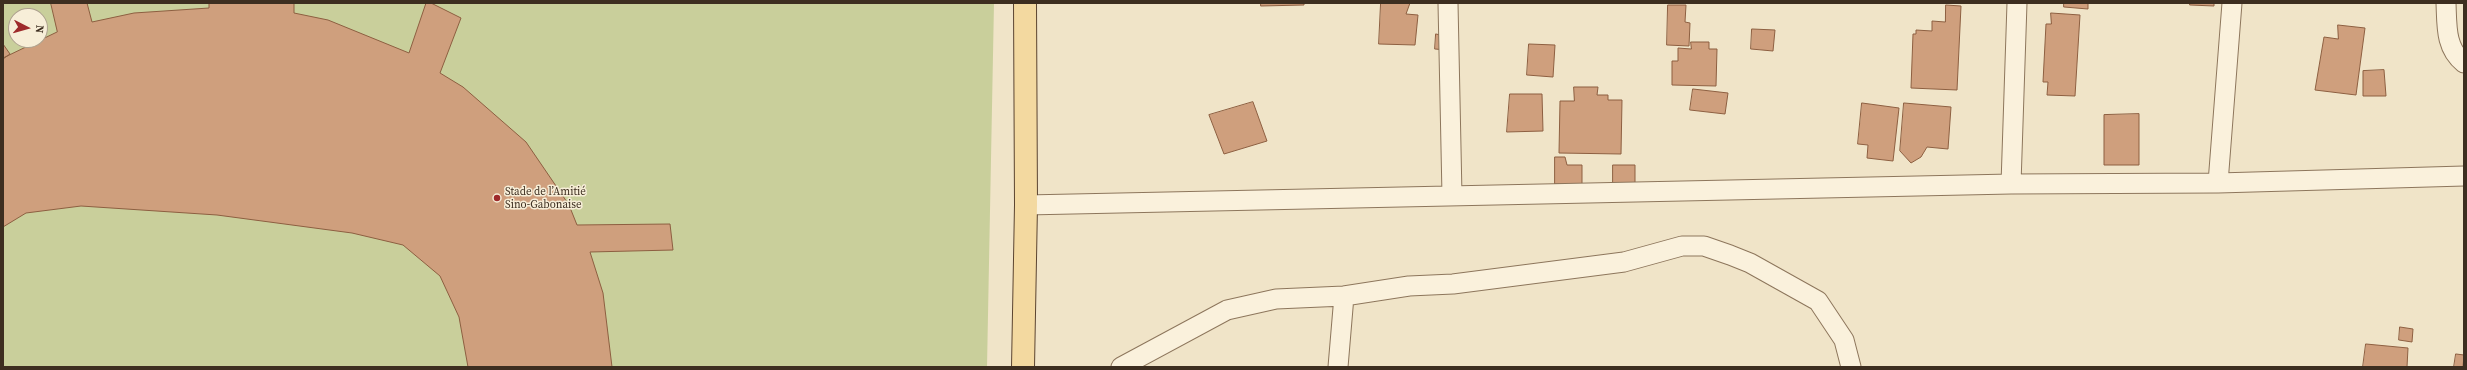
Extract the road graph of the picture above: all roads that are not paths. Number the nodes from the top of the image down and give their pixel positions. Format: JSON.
{"nodes":[{"id":1,"x":1025,"y":3,"type":"edge"},
{"id":2,"x":1448,"y":3,"type":"edge"},
{"id":3,"x":2017,"y":3,"type":"edge"},
{"id":4,"x":2232,"y":3,"type":"edge"},
{"id":5,"x":2446,"y":3,"type":"edge"},
{"id":6,"x":2464,"y":63,"type":"edge"},
{"id":7,"x":2464,"y":176,"type":"edge"},
{"id":8,"x":2218,"y":183,"type":"junction"},
{"id":9,"x":2011,"y":184,"type":"junction"},
{"id":10,"x":1452,"y":196,"type":"junction"},
{"id":11,"x":1026,"y":205,"type":"junction"},
{"id":12,"x":1344,"y":296,"type":"junction"},
{"id":13,"x":1023,"y":367,"type":"edge"},
{"id":14,"x":1121,"y":367,"type":"edge"},
{"id":15,"x":1338,"y":367,"type":"edge"},
{"id":16,"x":1851,"y":367,"type":"edge"}],
"edges":[{"from":1,"to":11,"type":"main road"},
{"from":2,"to":10,"type":"street"},
{"from":3,"to":9,"type":"street"},
{"from":4,"to":8,"type":"street"},
{"from":5,"to":6,"type":"street"},
{"from":7,"to":8,"type":"street"},
{"from":8,"to":9,"type":"street"},
{"from":9,"to":10,"type":"street"},
{"from":10,"to":11,"type":"street"},
{"from":11,"to":13,"type":"main road"},
{"from":12,"to":14,"type":"street"},
{"from":12,"to":15,"type":"street"},
{"from":12,"to":16,"type":"street"}]}
